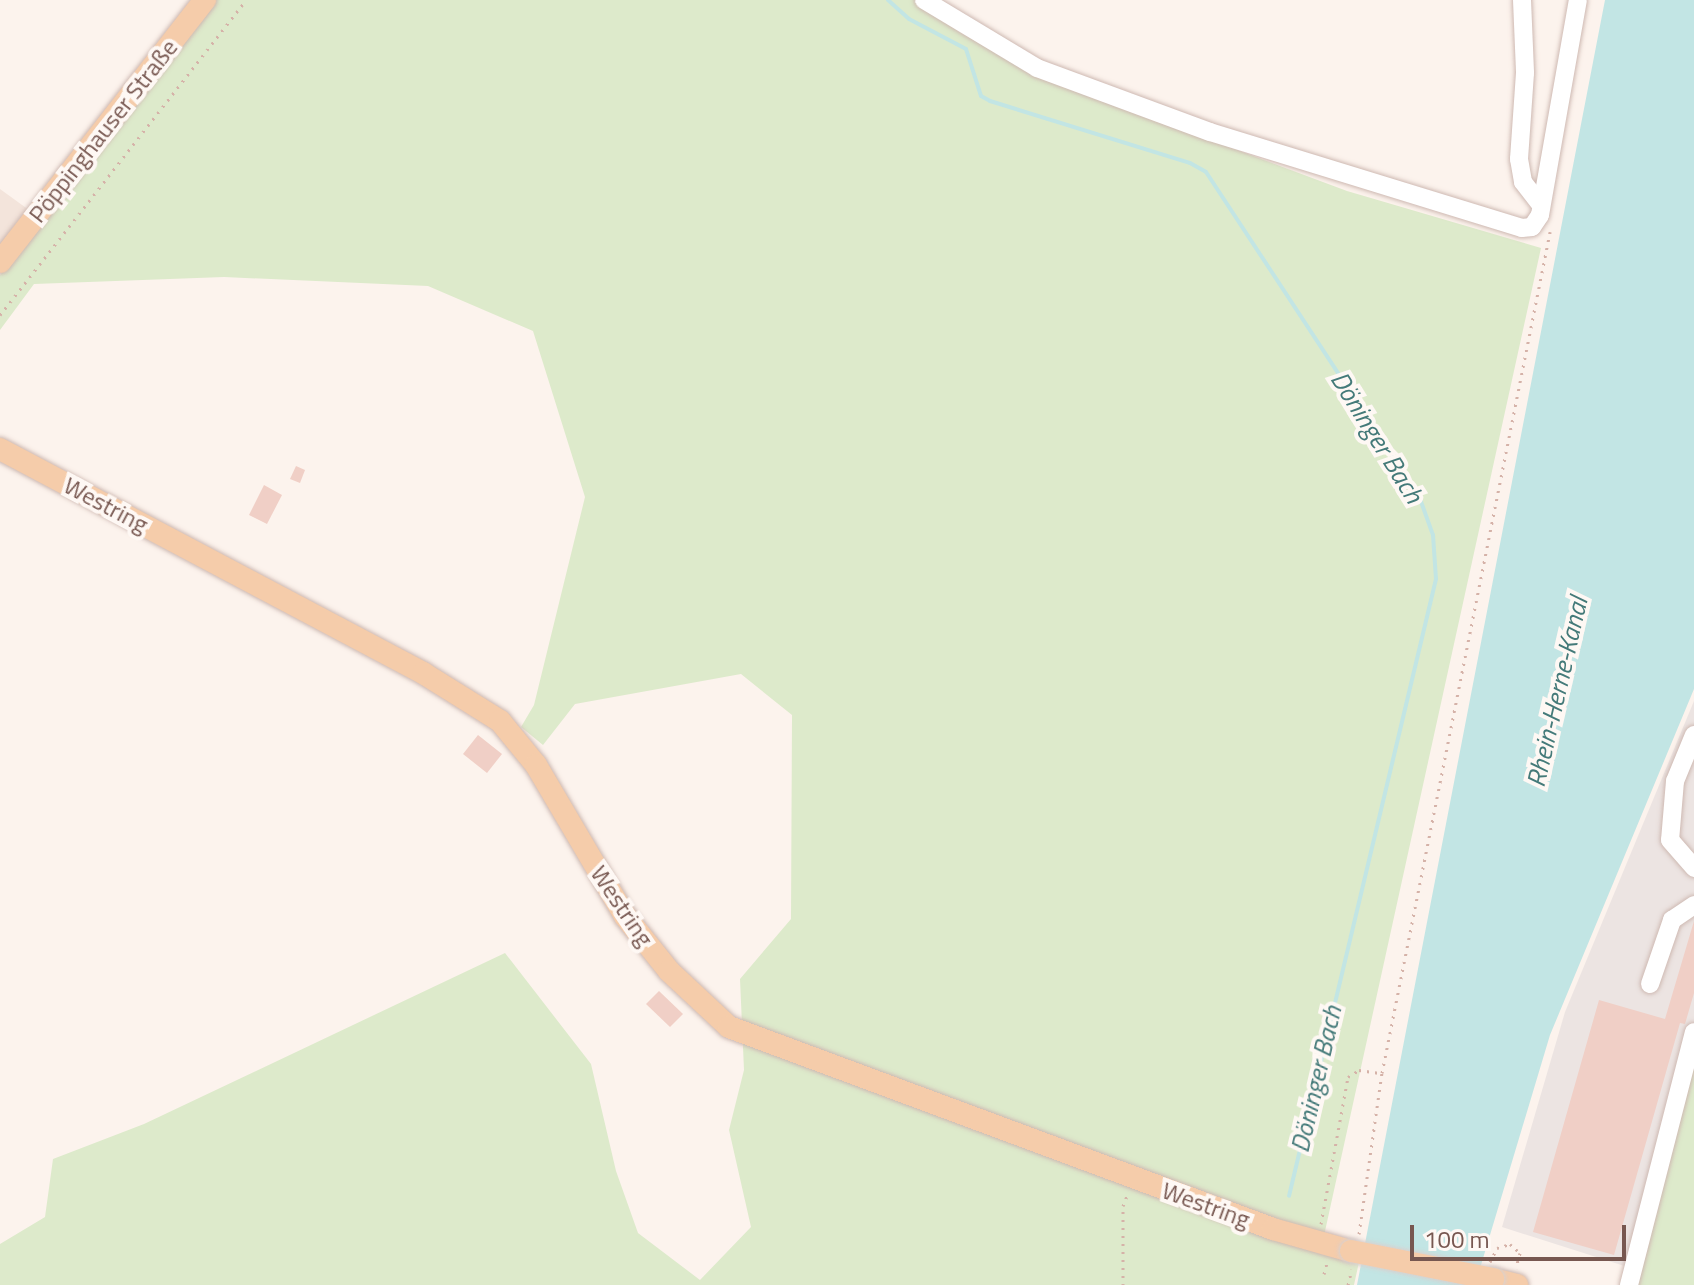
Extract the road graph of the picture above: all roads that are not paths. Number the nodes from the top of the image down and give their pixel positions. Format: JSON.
{"nodes":[{"id":1,"x":205,"y":0,"type":"edge"},
{"id":2,"x":924,"y":0,"type":"edge"},
{"id":3,"x":1522,"y":0,"type":"edge"},
{"id":4,"x":1578,"y":0,"type":"edge"},
{"id":5,"x":1541,"y":205,"type":"junction"},
{"id":6,"x":0,"y":262,"type":"edge"},
{"id":7,"x":0,"y":449,"type":"edge"},
{"id":8,"x":1694,"y":735,"type":"edge"},
{"id":9,"x":1694,"y":868,"type":"edge"},
{"id":10,"x":1694,"y":905,"type":"edge"},
{"id":11,"x":1650,"y":984,"type":"dead end"},
{"id":12,"x":1694,"y":1032,"type":"edge"},
{"id":13,"x":1517,"y":1285,"type":"edge"},
{"id":14,"x":1629,"y":1285,"type":"edge"}],
"edges":[{"from":1,"to":6,"type":"main road","name":"Pöppinghauser Straße"},
{"from":2,"to":5,"type":"lane"},
{"from":3,"to":5,"type":"lane"},
{"from":4,"to":5,"type":"lane"},
{"from":7,"to":13,"type":"main road","name":"Westring","bridge":true},
{"from":8,"to":9,"type":"lane"},
{"from":10,"to":11,"type":"lane"},
{"from":12,"to":14,"type":"lane"}]}
